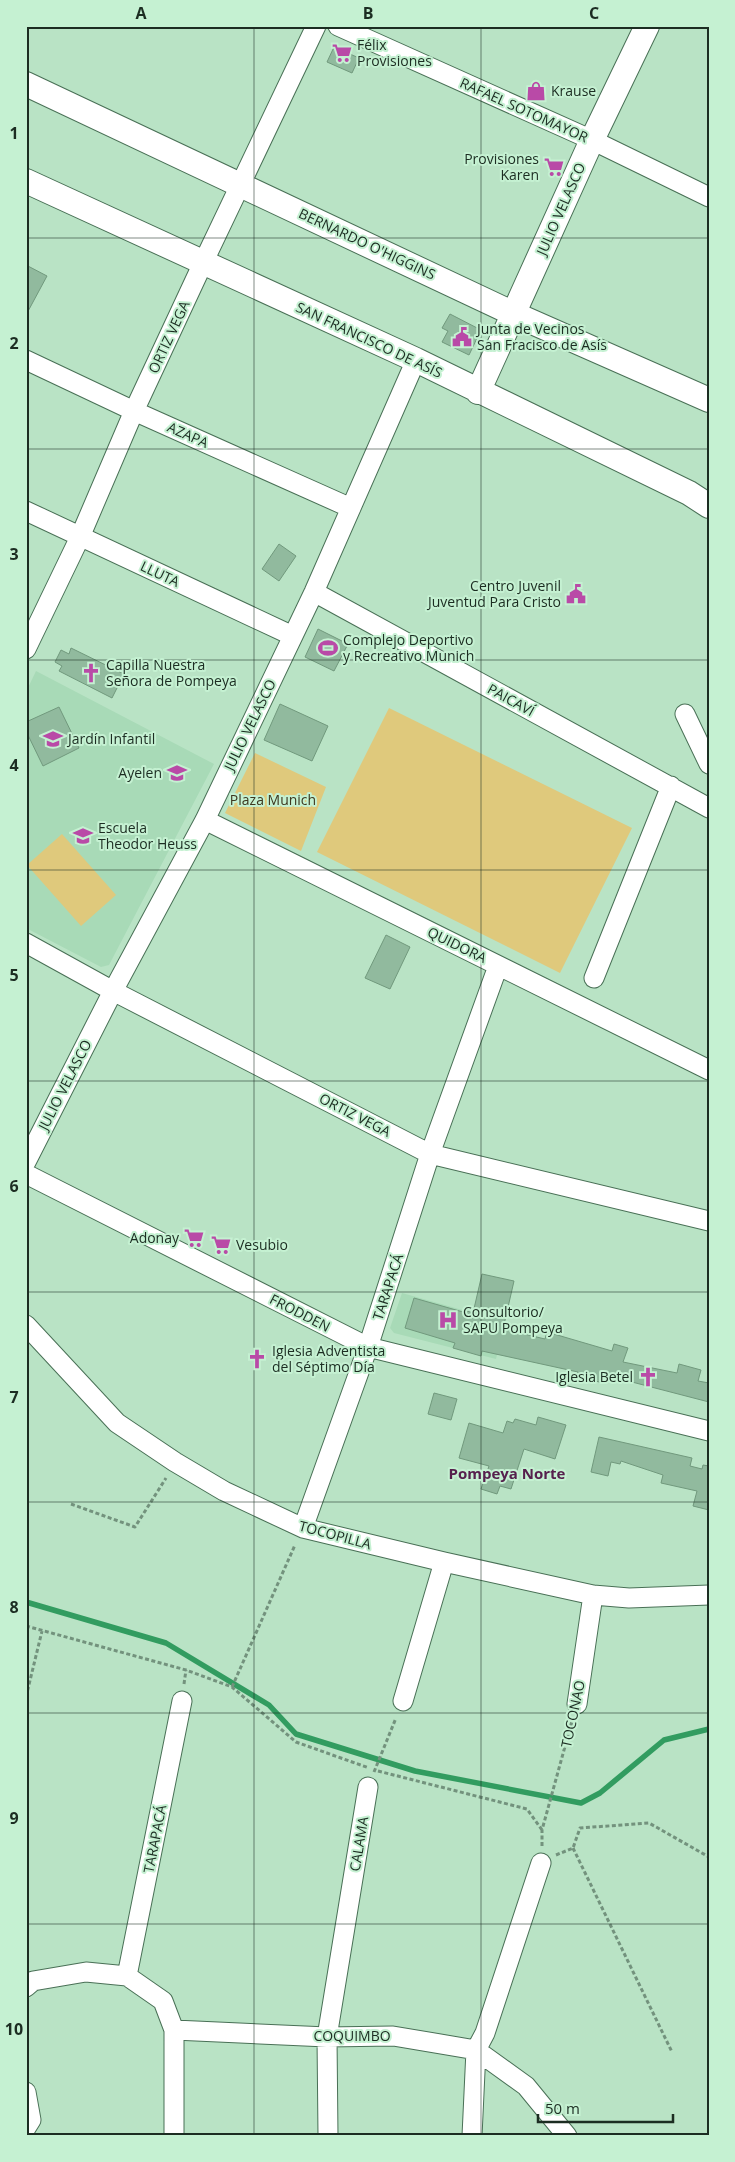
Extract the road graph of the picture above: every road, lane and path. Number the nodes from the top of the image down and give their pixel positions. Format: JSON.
{"nodes":[{"id":1,"x":316,"y":26,"type":"edge"},
{"id":2,"x":338,"y":26,"type":"edge"},
{"id":3,"x":647,"y":26,"type":"edge"},
{"id":4,"x":26,"y":84,"type":"edge"},
{"id":5,"x":592,"y":140,"type":"junction"},
{"id":6,"x":26,"y":181,"type":"edge"},
{"id":7,"x":241,"y":185,"type":"junction"},
{"id":8,"x":709,"y":197,"type":"edge"},
{"id":9,"x":203,"y":263,"type":"junction"},
{"id":10,"x":514,"y":314,"type":"junction"},
{"id":11,"x":26,"y":360,"type":"edge"},
{"id":12,"x":416,"y":360,"type":"junction"},
{"id":13,"x":478,"y":392,"type":"junction"},
{"id":14,"x":709,"y":400,"type":"edge"},
{"id":15,"x":134,"y":411,"type":"junction"},
{"id":16,"x":709,"y":506,"type":"edge"},
{"id":17,"x":351,"y":508,"type":"junction"},
{"id":18,"x":26,"y":511,"type":"edge"},
{"id":19,"x":80,"y":537,"type":"junction"},
{"id":20,"x":314,"y":592,"type":"junction"},
{"id":21,"x":293,"y":636,"type":"junction"},
{"id":22,"x":26,"y":649,"type":"edge"},
{"id":23,"x":686,"y":714,"type":"dead end"},
{"id":24,"x":709,"y":764,"type":"edge"},
{"id":25,"x":671,"y":786,"type":"junction"},
{"id":26,"x":709,"y":808,"type":"edge"},
{"id":27,"x":205,"y":820,"type":"junction"},
{"id":28,"x":26,"y":943,"type":"edge"},
{"id":29,"x":498,"y":966,"type":"junction"},
{"id":30,"x":594,"y":978,"type":"dead end"},
{"id":31,"x":113,"y":991,"type":"junction"},
{"id":32,"x":709,"y":1070,"type":"edge"},
{"id":33,"x":430,"y":1154,"type":"junction"},
{"id":34,"x":26,"y":1162,"type":"edge"},
{"id":35,"x":26,"y":1174,"type":"edge"},
{"id":36,"x":709,"y":1221,"type":"edge"},
{"id":37,"x":26,"y":1325,"type":"edge"},
{"id":38,"x":368,"y":1348,"type":"junction"},
{"id":39,"x":709,"y":1431,"type":"edge"},
{"id":40,"x":175,"y":1462,"type":"junction"},
{"id":41,"x":71,"y":1504,"type":"dead end"},
{"id":42,"x":303,"y":1528,"type":"junction"},
{"id":43,"x":444,"y":1562,"type":"junction"},
{"id":44,"x":593,"y":1595,"type":"junction"},
{"id":45,"x":709,"y":1595,"type":"edge"},
{"id":46,"x":26,"y":1626,"type":"edge"},
{"id":47,"x":42,"y":1631,"type":"junction"},
{"id":48,"x":232,"y":1687,"type":"junction"},
{"id":49,"x":26,"y":1697,"type":"edge"},
{"id":50,"x":182,"y":1701,"type":"dead end"},
{"id":51,"x":403,"y":1701,"type":"joint"},
{"id":52,"x":577,"y":1704,"type":"joint"},
{"id":53,"x":372,"y":1778,"type":"junction"},
{"id":54,"x":573,"y":1848,"type":"junction"},
{"id":55,"x":709,"y":1857,"type":"edge"},
{"id":56,"x":541,"y":1863,"type":"joint"},
{"id":57,"x":127,"y":1976,"type":"junction"},
{"id":58,"x":26,"y":1987,"type":"edge"},
{"id":59,"x":174,"y":2030,"type":"junction"},
{"id":60,"x":328,"y":2037,"type":"junction"},
{"id":61,"x":476,"y":2050,"type":"junction"},
{"id":62,"x":672,"y":2052,"type":"dead end"},
{"id":63,"x":26,"y":2092,"type":"edge"},
{"id":64,"x":26,"y":2128,"type":"edge"},
{"id":65,"x":174,"y":2136,"type":"edge"},
{"id":66,"x":328,"y":2136,"type":"edge"},
{"id":67,"x":472,"y":2136,"type":"edge"},
{"id":68,"x":567,"y":2136,"type":"edge"}],
"edges":[{"from":1,"to":7,"type":"street","name":"ORTIZ VEGA"},
{"from":2,"to":5,"type":"street","name":"RAFAEL SOTOMAYOR"},
{"from":3,"to":5,"type":"main road","name":"JULIO VELASCO"},
{"from":4,"to":7,"type":"main road","name":"BERNARDO O'HIGGINS"},
{"from":5,"to":8,"type":"street","name":"RAFAEL SOTOMAYOR"},
{"from":5,"to":10,"type":"main road","name":"JULIO VELASCO"},
{"from":6,"to":9,"type":"main road","name":"SAN FRANCISCO DE ASÍS"},
{"from":7,"to":9,"type":"street","name":"ORTIZ VEGA"},
{"from":7,"to":10,"type":"main road","name":"BERNARDO O'HIGGINS"},
{"from":9,"to":12,"type":"main road","name":"SAN FRANCISCO DE ASÍS"},
{"from":9,"to":15,"type":"street","name":"ORTIZ VEGA"},
{"from":10,"to":13,"type":"main road","name":"JULIO VELASCO"},
{"from":10,"to":14,"type":"main road","name":"BERNARDO O'HIGGINS"},
{"from":11,"to":15,"type":"street","name":"AZAPA"},
{"from":12,"to":13,"type":"main road","name":"SAN FRANCISCO DE ASÍS"},
{"from":12,"to":17,"type":"street","name":"JULIO VELASCO"},
{"from":13,"to":16,"type":"main road","name":"SAN FRANCISCO DE ASÍS"},
{"from":15,"to":17,"type":"street","name":"AZAPA"},
{"from":15,"to":19,"type":"street","name":"ORTIZ VEGA"},
{"from":17,"to":20,"type":"street","name":"JULIO VELASCO"},
{"from":18,"to":19,"type":"street","name":"LLUTA"},
{"from":19,"to":21,"type":"street","name":"LLUTA"},
{"from":19,"to":22,"type":"street","name":"ORTIZ VEGA"},
{"from":20,"to":21,"type":"street","name":"JULIO VELASCO"},
{"from":20,"to":25,"type":"street","name":"PAICAVÍ"},
{"from":21,"to":27,"type":"street","name":"JULIO VELASCO"},
{"from":23,"to":24,"type":"street"},
{"from":25,"to":26,"type":"street","name":"PAICAVÍ"},
{"from":25,"to":30,"type":"street"},
{"from":27,"to":29,"type":"street","name":"QUIDORA"},
{"from":27,"to":31,"type":"street","name":"JULIO VELASCO"},
{"from":28,"to":31,"type":"street","name":"ORTIZ VEGA"},
{"from":29,"to":32,"type":"street","name":"QUIDORA"},
{"from":29,"to":33,"type":"street","name":"TARAPACÁ"},
{"from":31,"to":33,"type":"street","name":"ORTIZ VEGA"},
{"from":31,"to":34,"type":"street","name":"JULIO VELASCO"},
{"from":33,"to":36,"type":"street","name":"ORTIZ VEGA"},
{"from":33,"to":38,"type":"street","name":"TARAPACÁ"},
{"from":35,"to":38,"type":"street","name":"FRODDEN"},
{"from":37,"to":40,"type":"street","name":"TOCOPILLA"},
{"from":38,"to":39,"type":"street","name":"FRODDEN"},
{"from":38,"to":42,"type":"street","name":"TARAPACÁ"},
{"from":40,"to":41,"type":"path"},
{"from":40,"to":42,"type":"street","name":"TOCOPILLA"},
{"from":42,"to":43,"type":"street","name":"TOCOPILLA"},
{"from":42,"to":48,"type":"path"},
{"from":43,"to":44,"type":"street","name":"TOCOPILLA"},
{"from":43,"to":51,"type":"street"},
{"from":44,"to":45,"type":"street","name":"TOCOPILLA"},
{"from":44,"to":52,"type":"street","name":"TOCONAO"},
{"from":46,"to":47,"type":"path"},
{"from":47,"to":48,"type":"path"},
{"from":47,"to":49,"type":"path"},
{"from":48,"to":53,"type":"path"},
{"from":50,"to":57,"type":"street","name":"TARAPACÁ"},
{"from":51,"to":53,"type":"path"},
{"from":52,"to":53,"type":"path","name":"TOCONAO"},
{"from":53,"to":60,"type":"street","name":"CALAMA"},
{"from":54,"to":55,"type":"path"},
{"from":54,"to":56,"type":"path"},
{"from":54,"to":62,"type":"path"},
{"from":56,"to":61,"type":"street"},
{"from":57,"to":58,"type":"street"},
{"from":57,"to":59,"type":"street"},
{"from":59,"to":60,"type":"street","name":"COQUIMBO"},
{"from":59,"to":65,"type":"street"},
{"from":60,"to":61,"type":"street","name":"COQUIMBO"},
{"from":60,"to":66,"type":"street","name":"CALAMA"},
{"from":61,"to":67,"type":"street"},
{"from":61,"to":68,"type":"street","name":"COQUIMBO"},
{"from":63,"to":64,"type":"street"}]}
